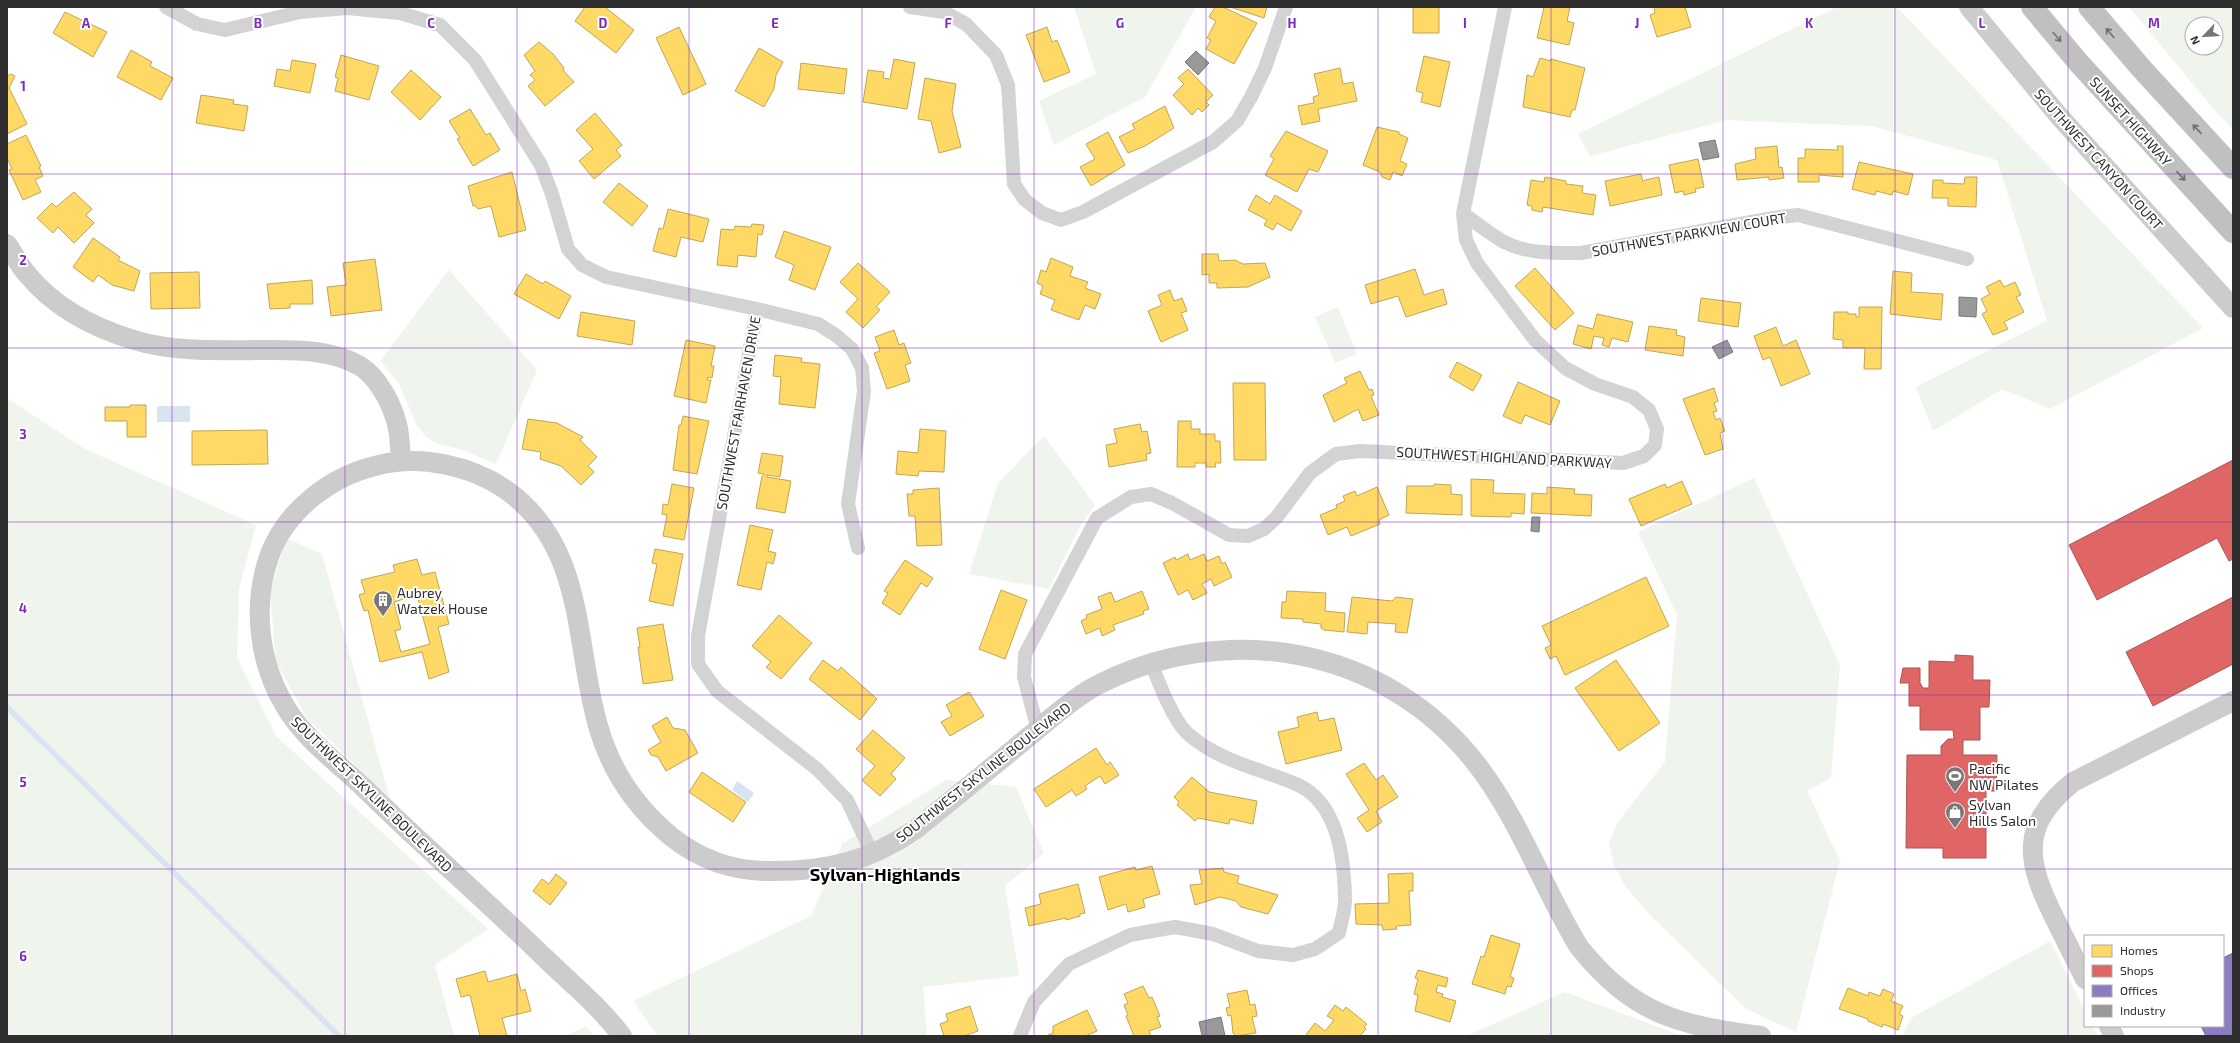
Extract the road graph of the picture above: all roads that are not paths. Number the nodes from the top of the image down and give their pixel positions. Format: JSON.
{"nodes":[{"id":1,"x":910,"y":7,"type":"edge"},
{"id":2,"x":1286,"y":7,"type":"edge"},
{"id":3,"x":1505,"y":7,"type":"edge"},
{"id":4,"x":1969,"y":7,"type":"edge"},
{"id":5,"x":2032,"y":7,"type":"edge"},
{"id":6,"x":2088,"y":7,"type":"edge"},
{"id":7,"x":175,"y":9,"type":"edge"},
{"id":8,"x":2233,"y":168,"type":"edge"},
{"id":9,"x":1463,"y":214,"type":"junction"},
{"id":10,"x":2233,"y":232,"type":"edge"},
{"id":11,"x":7,"y":244,"type":"edge"},
{"id":12,"x":1967,"y":258,"type":"dead end"},
{"id":13,"x":2233,"y":308,"type":"edge"},
{"id":14,"x":757,"y":309,"type":"junction"},
{"id":15,"x":401,"y":460,"type":"junction"},
{"id":16,"x":858,"y":548,"type":"dead end"},
{"id":17,"x":1151,"y":664,"type":"junction"},
{"id":18,"x":2233,"y":701,"type":"edge"},
{"id":19,"x":1038,"y":730,"type":"junction"},
{"id":20,"x":872,"y":854,"type":"junction"},
{"id":21,"x":2084,"y":977,"type":"edge"},
{"id":22,"x":2110,"y":1027,"type":"edge"},
{"id":23,"x":622,"y":1036,"type":"edge"},
{"id":24,"x":1020,"y":1036,"type":"edge"},
{"id":25,"x":1761,"y":1036,"type":"edge"},
{"id":26,"x":2114,"y":1036,"type":"edge"}],
"edges":[{"from":1,"to":2,"type":"street"},
{"from":3,"to":9,"type":"street","name":"SOUTHWEST HIGHLAND PARKWAY"},
{"from":4,"to":13,"type":"main road","name":"SOUTHWEST CANYON COURT"},
{"from":5,"to":10,"type":"highway","name":"SUNSET HIGHWAY","one_way":true},
{"from":8,"to":6,"type":"highway","one_way":true},
{"from":7,"to":14,"type":"street","name":"SOUTHWEST FAIRHAVEN DRIVE"},
{"from":9,"to":12,"type":"street","name":"SOUTHWEST PARKVIEW COURT"},
{"from":9,"to":19,"type":"street","name":"SOUTHWEST HIGHLAND PARKWAY"},
{"from":11,"to":15,"type":"main road"},
{"from":14,"to":16,"type":"street"},
{"from":14,"to":20,"type":"street","name":"SOUTHWEST FAIRHAVEN DRIVE"},
{"from":15,"to":20,"type":"main road","name":"SOUTHWEST SKYLINE BOULEVARD"},
{"from":15,"to":23,"type":"main road","name":"SOUTHWEST SKYLINE BOULEVARD"},
{"from":17,"to":19,"type":"main road","name":"SOUTHWEST SKYLINE BOULEVARD"},
{"from":17,"to":24,"type":"street"},
{"from":17,"to":25,"type":"main road","name":"SOUTHWEST SKYLINE BOULEVARD"},
{"from":18,"to":21,"type":"main road"},
{"from":19,"to":20,"type":"main road","name":"SOUTHWEST SKYLINE BOULEVARD"},
{"from":22,"to":26,"type":"main road"}]}
